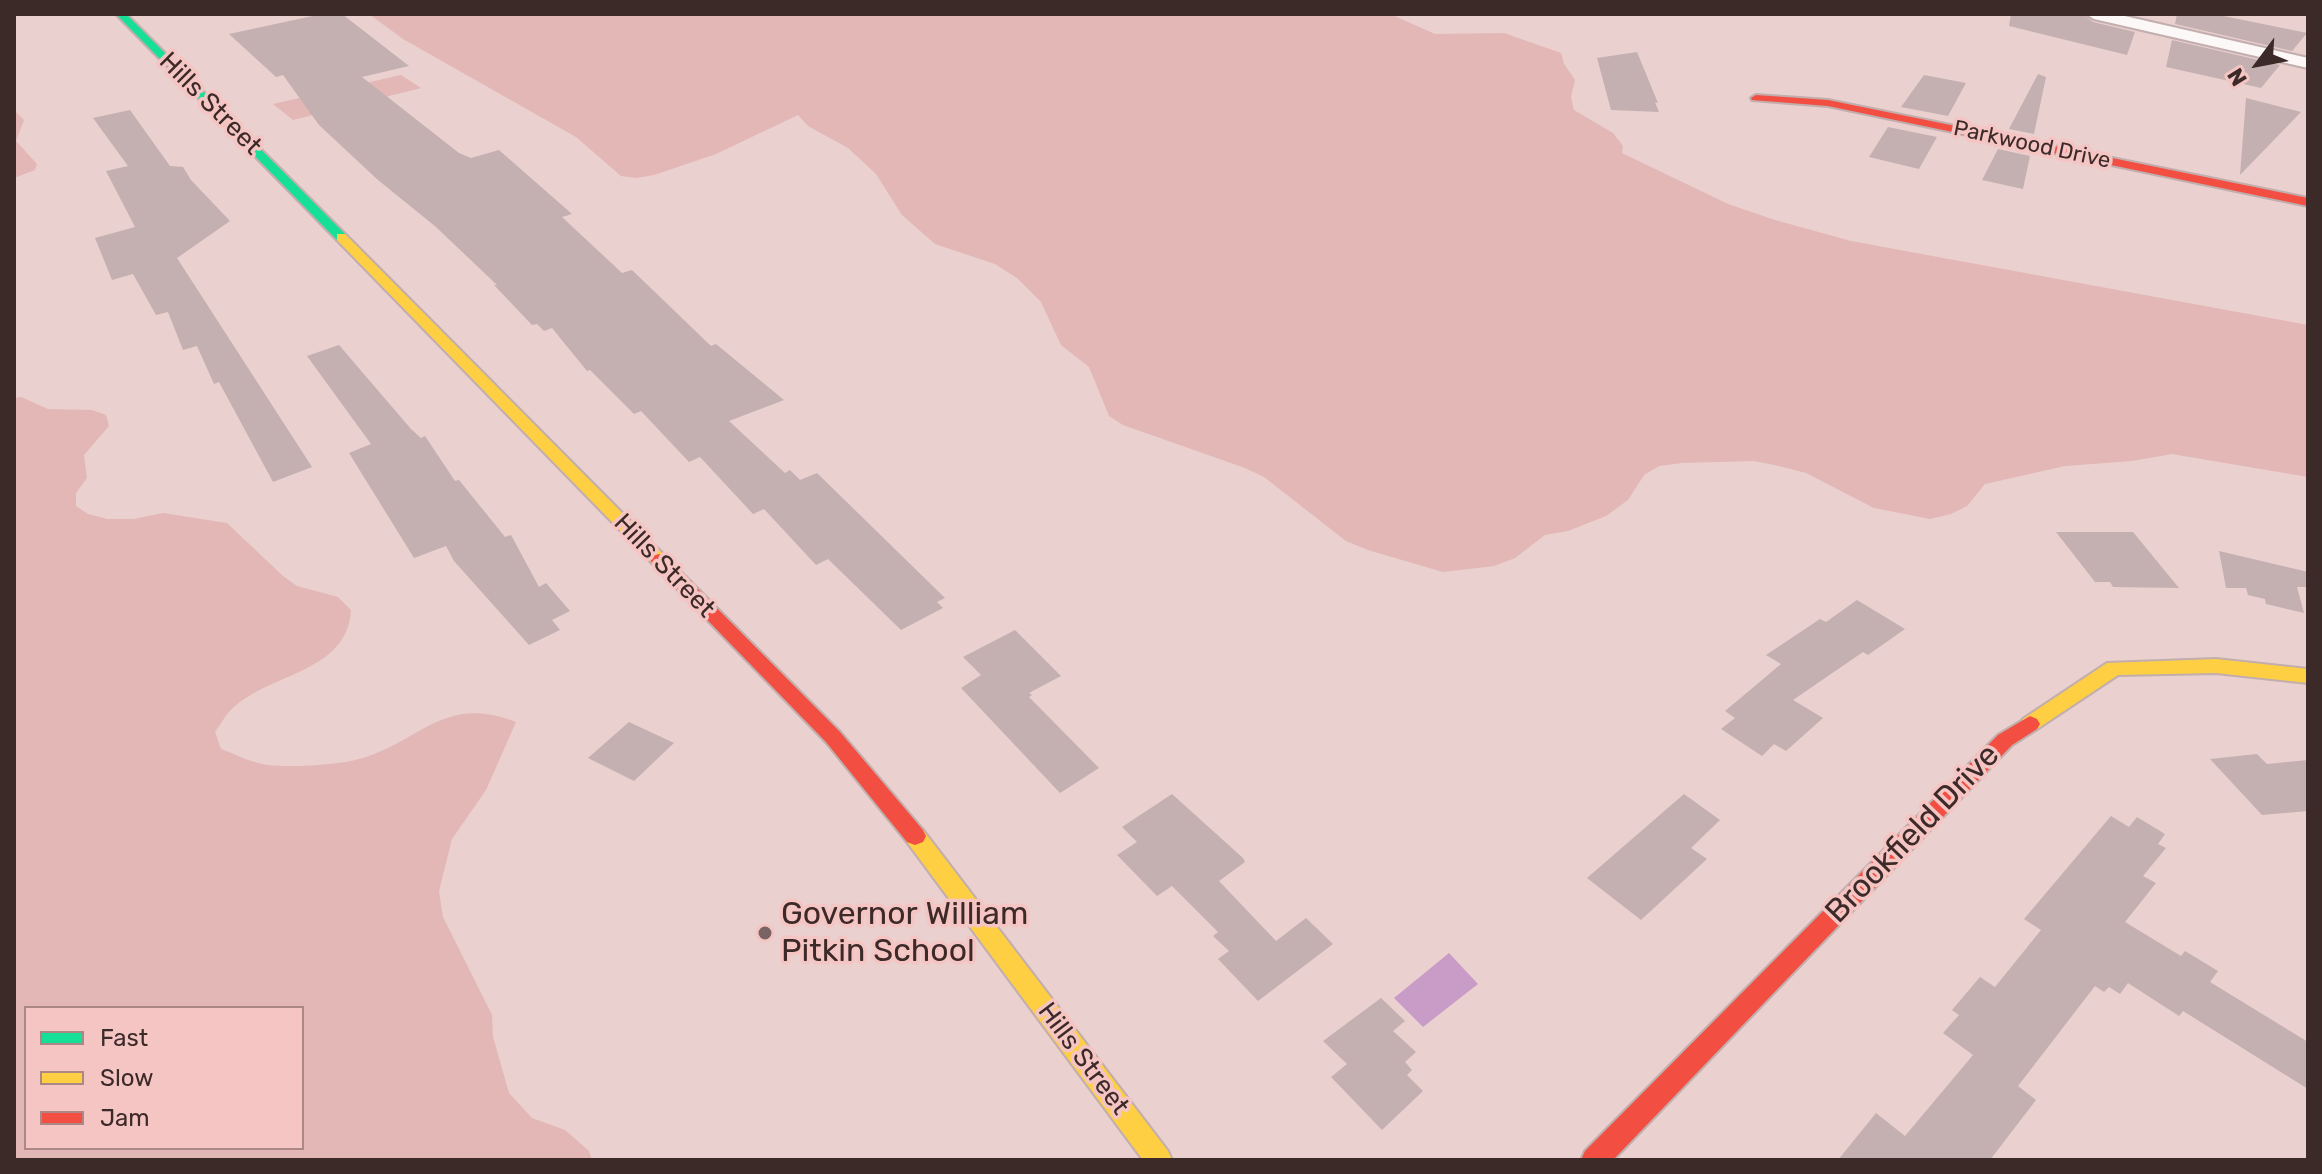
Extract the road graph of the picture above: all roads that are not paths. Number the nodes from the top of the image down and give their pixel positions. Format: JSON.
{"nodes":[{"id":1,"x":121,"y":14,"type":"edge"},
{"id":2,"x":2094,"y":14,"type":"edge"},
{"id":3,"x":2308,"y":63,"type":"edge"},
{"id":4,"x":1756,"y":98,"type":"dead end"},
{"id":5,"x":2308,"y":202,"type":"edge"},
{"id":6,"x":2308,"y":676,"type":"edge"},
{"id":7,"x":1159,"y":1160,"type":"edge"},
{"id":8,"x":1594,"y":1160,"type":"edge"}],
"edges":[{"from":1,"to":7,"type":"street","name":"Hills Street"},
{"from":2,"to":3,"type":"street"},
{"from":4,"to":5,"type":"street","name":"Parkwood Drive"},
{"from":6,"to":8,"type":"street","name":"Brookfield Drive"}]}
